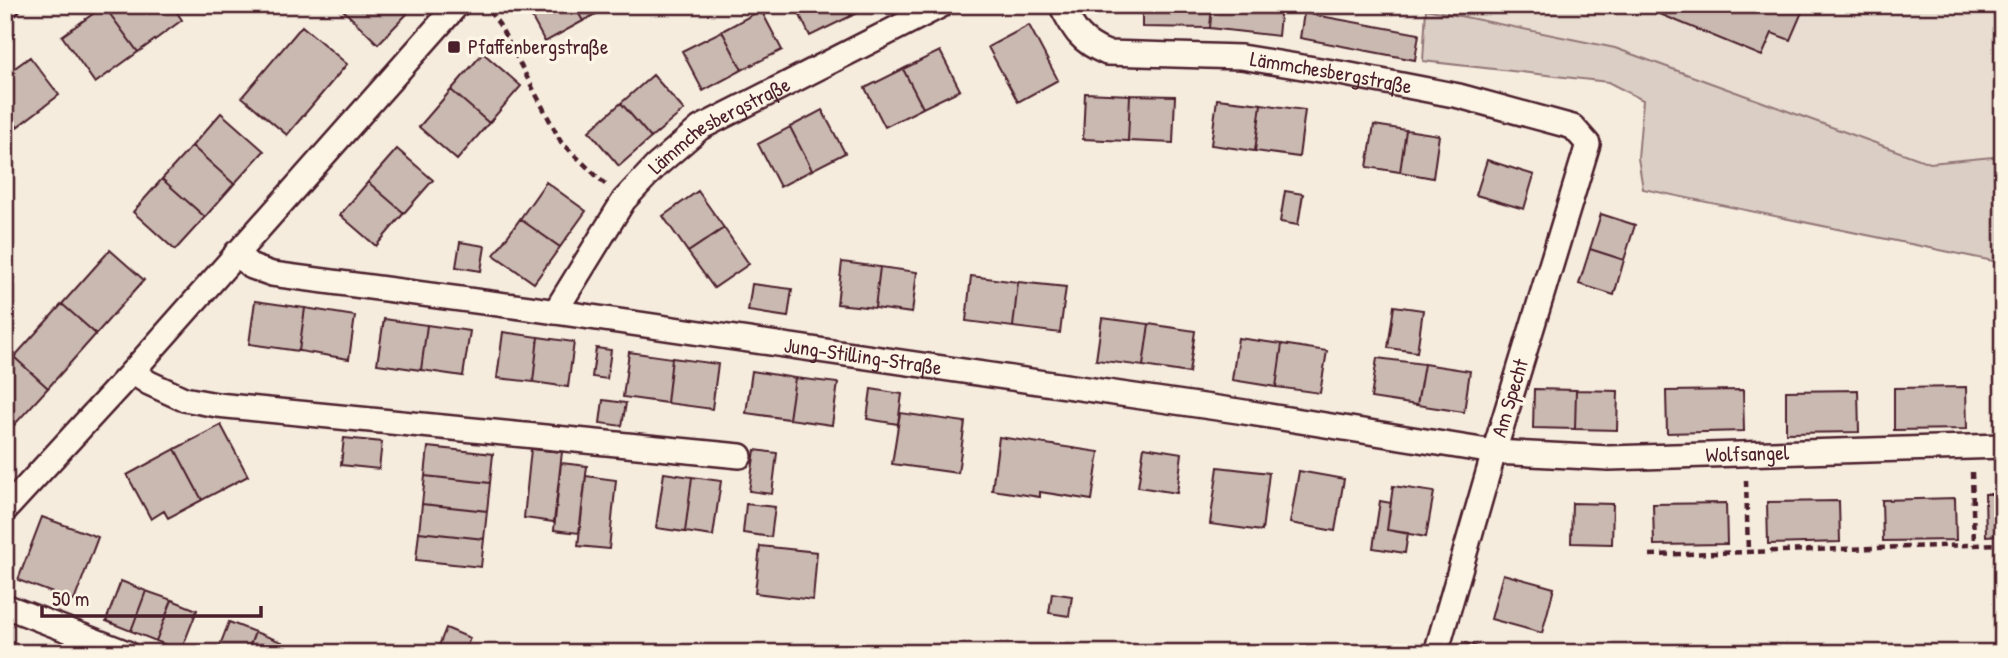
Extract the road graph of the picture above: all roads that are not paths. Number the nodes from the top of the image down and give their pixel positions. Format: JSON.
{"nodes":[{"id":1,"x":457,"y":5,"type":"edge"},
{"id":2,"x":942,"y":5,"type":"edge"},
{"id":3,"x":1061,"y":5,"type":"edge"},
{"id":4,"x":1588,"y":144,"type":"joint"},
{"id":5,"x":236,"y":254,"type":"junction"},
{"id":6,"x":555,"y":312,"type":"junction"},
{"id":7,"x":132,"y":372,"type":"junction"},
{"id":8,"x":2003,"y":446,"type":"edge"},
{"id":9,"x":1493,"y":452,"type":"junction"},
{"id":10,"x":740,"y":456,"type":"dead end"},
{"id":11,"x":5,"y":510,"type":"edge"},
{"id":12,"x":5,"y":606,"type":"edge"},
{"id":13,"x":127,"y":653,"type":"edge"},
{"id":14,"x":1436,"y":653,"type":"edge"}],
"edges":[{"from":1,"to":5,"type":"street"},
{"from":2,"to":6,"type":"street","name":"Lämmchesbergstraße"},
{"from":3,"to":4,"type":"street","name":"Lämmchesbergstraße"},
{"from":4,"to":9,"type":"street","name":"Am Specht"},
{"from":5,"to":6,"type":"street","name":"Jung-Stilling-Straße"},
{"from":5,"to":7,"type":"street"},
{"from":6,"to":9,"type":"street","name":"Jung-Stilling-Straße"},
{"from":7,"to":10,"type":"street"},
{"from":7,"to":11,"type":"street"},
{"from":8,"to":9,"type":"street","name":"Wolfsangel"},
{"from":9,"to":14,"type":"street","name":"Am Specht"},
{"from":12,"to":13,"type":"street"}]}
